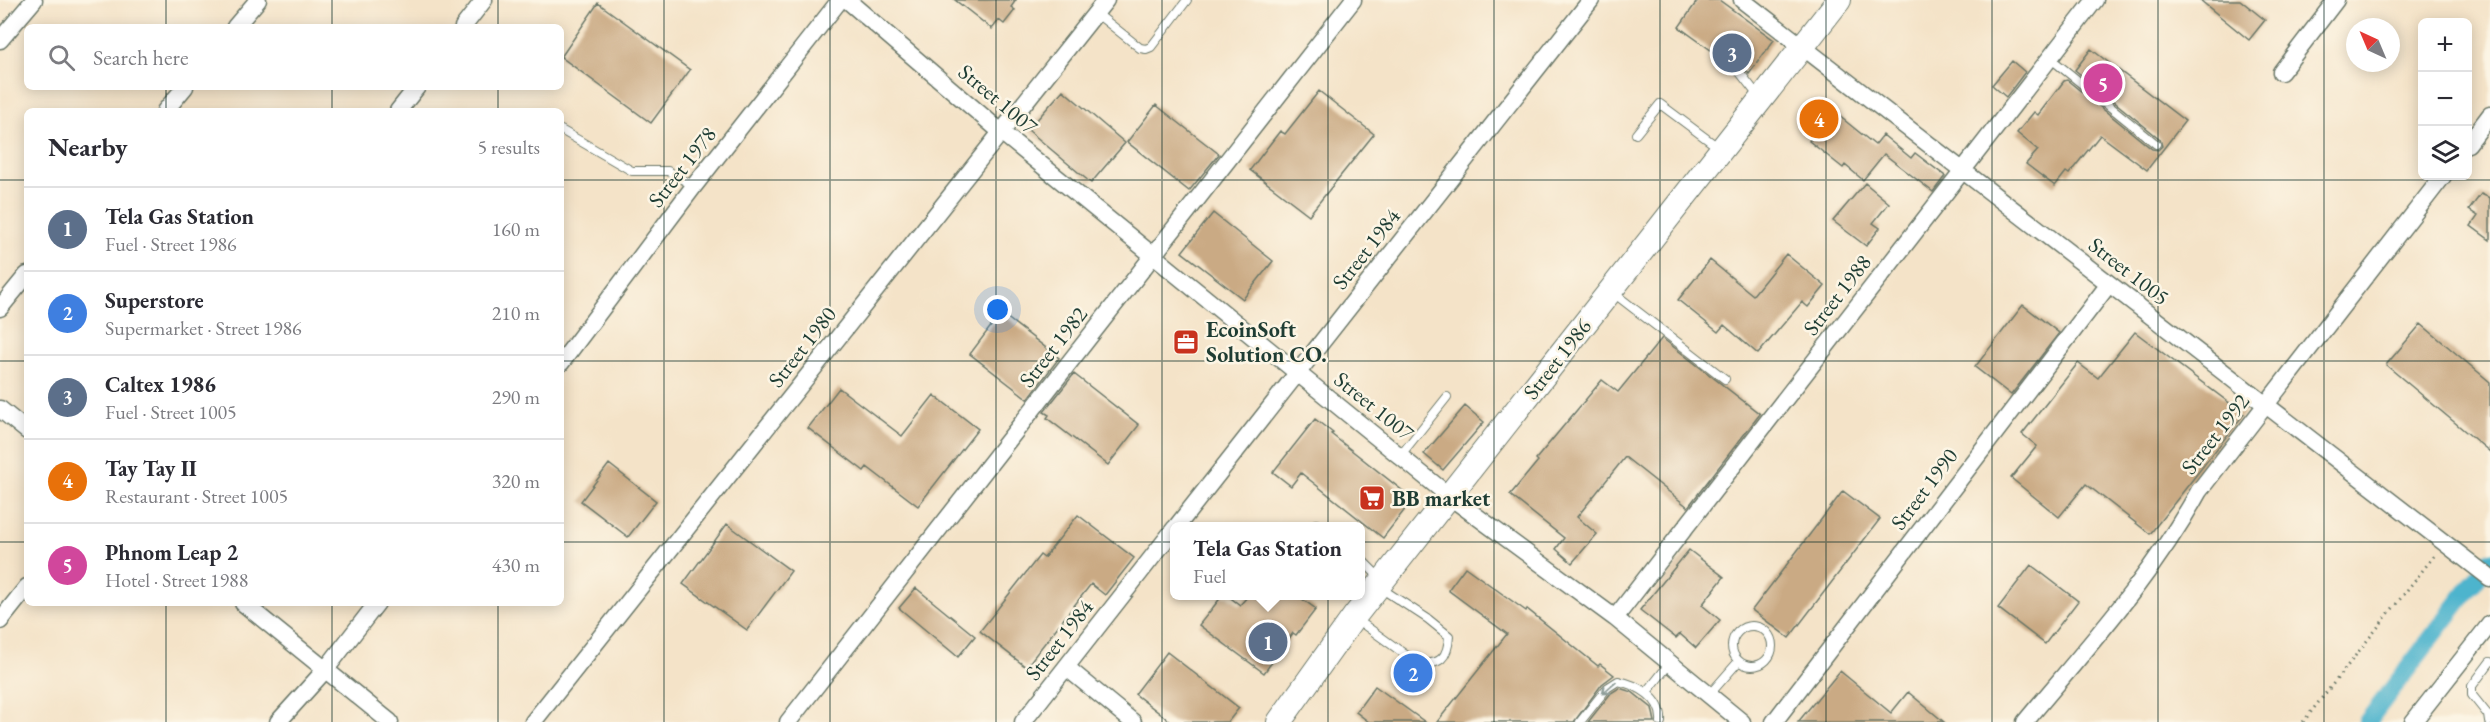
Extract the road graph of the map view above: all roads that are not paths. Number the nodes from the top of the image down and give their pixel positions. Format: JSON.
{"nodes":[{"id":1,"x":34,"y":0,"type":"edge"},
{"id":2,"x":258,"y":0,"type":"edge"},
{"id":3,"x":484,"y":0,"type":"edge"},
{"id":4,"x":840,"y":0,"type":"edge"},
{"id":5,"x":847,"y":0,"type":"edge"},
{"id":6,"x":1187,"y":0,"type":"edge"},
{"id":7,"x":1353,"y":0,"type":"edge"},
{"id":8,"x":1591,"y":0,"type":"edge"},
{"id":9,"x":1742,"y":0,"type":"edge"},
{"id":10,"x":1839,"y":0,"type":"edge"},
{"id":11,"x":2096,"y":0,"type":"edge"},
{"id":12,"x":2336,"y":0,"type":"edge"},
{"id":13,"x":1101,"y":7,"type":"edge"},
{"id":14,"x":238,"y":24,"type":"edge"},
{"id":15,"x":465,"y":24,"type":"edge"},
{"id":16,"x":0,"y":40,"type":"edge"},
{"id":17,"x":1803,"y":47,"type":"junction"},
{"id":18,"x":2050,"y":58,"type":"junction"},
{"id":19,"x":1738,"y":70,"type":"dead end"},
{"id":20,"x":2281,"y":72,"type":"dead end"},
{"id":21,"x":182,"y":90,"type":"edge"},
{"id":22,"x":415,"y":90,"type":"edge"},
{"id":23,"x":1761,"y":99,"type":"junction"},
{"id":24,"x":168,"y":108,"type":"edge"},
{"id":25,"x":400,"y":108,"type":"edge"},
{"id":26,"x":2490,"y":115,"type":"edge"},
{"id":27,"x":564,"y":132,"type":"edge"},
{"id":28,"x":1001,"y":132,"type":"junction"},
{"id":29,"x":1636,"y":134,"type":"dead end"},
{"id":30,"x":2472,"y":139,"type":"edge"},
{"id":31,"x":2156,"y":144,"type":"dead end"},
{"id":32,"x":1721,"y":150,"type":"junction"},
{"id":33,"x":1962,"y":170,"type":"junction"},
{"id":34,"x":2440,"y":180,"type":"edge"},
{"id":35,"x":694,"y":186,"type":"junction"},
{"id":36,"x":1153,"y":256,"type":"junction"},
{"id":37,"x":24,"y":279,"type":"edge"},
{"id":38,"x":2109,"y":284,"type":"junction"},
{"id":39,"x":1611,"y":291,"type":"junction"},
{"id":40,"x":0,"y":308,"type":"edge"},
{"id":41,"x":564,"y":353,"type":"edge"},
{"id":42,"x":1298,"y":373,"type":"junction"},
{"id":43,"x":1725,"y":379,"type":"dead end"},
{"id":44,"x":1447,"y":397,"type":"dead end"},
{"id":45,"x":2266,"y":404,"type":"junction"},
{"id":46,"x":0,"y":409,"type":"edge"},
{"id":47,"x":24,"y":429,"type":"edge"},
{"id":48,"x":1400,"y":456,"type":"junction"},
{"id":49,"x":1449,"y":496,"type":"junction"},
{"id":50,"x":1180,"y":522,"type":"edge"},
{"id":51,"x":1170,"y":535,"type":"edge"},
{"id":52,"x":1365,"y":564,"type":"edge"},
{"id":53,"x":2490,"y":578,"type":"edge"},
{"id":54,"x":1381,"y":584,"type":"junction"},
{"id":55,"x":24,"y":591,"type":"edge"},
{"id":56,"x":247,"y":606,"type":"edge"},
{"id":57,"x":375,"y":606,"type":"edge"},
{"id":58,"x":1354,"y":617,"type":"junction"},
{"id":59,"x":1615,"y":618,"type":"junction"},
{"id":60,"x":0,"y":621,"type":"edge"},
{"id":61,"x":2490,"y":624,"type":"edge"},
{"id":62,"x":1738,"y":662,"type":"junction"},
{"id":63,"x":2490,"y":662,"type":"edge"},
{"id":64,"x":1670,"y":663,"type":"junction"},
{"id":65,"x":1066,"y":667,"type":"junction"},
{"id":66,"x":326,"y":669,"type":"junction"},
{"id":67,"x":1647,"y":692,"type":"junction"},
{"id":68,"x":1709,"y":695,"type":"junction"},
{"id":69,"x":278,"y":722,"type":"edge"},
{"id":70,"x":390,"y":722,"type":"edge"},
{"id":71,"x":533,"y":722,"type":"edge"},
{"id":72,"x":788,"y":722,"type":"edge"},
{"id":73,"x":1023,"y":722,"type":"edge"},
{"id":74,"x":1133,"y":722,"type":"edge"},
{"id":75,"x":1279,"y":722,"type":"edge"},
{"id":76,"x":1580,"y":722,"type":"edge"},
{"id":77,"x":1661,"y":722,"type":"edge"},
{"id":78,"x":1742,"y":722,"type":"edge"},
{"id":79,"x":1774,"y":722,"type":"edge"},
{"id":80,"x":2025,"y":722,"type":"edge"},
{"id":81,"x":2413,"y":722,"type":"edge"},
{"id":82,"x":2489,"y":722,"type":"edge"}],
"edges":[{"from":1,"to":16,"type":"street"},
{"from":2,"to":14,"type":"street"},
{"from":3,"to":15,"type":"street"},
{"from":4,"to":35,"type":"street","name":"Street 1978"},
{"from":5,"to":28,"type":"street","name":"Street 1007"},
{"from":6,"to":13,"type":"lane"},
{"from":7,"to":36,"type":"street","name":"Street 1982"},
{"from":8,"to":42,"type":"street","name":"Street 1984"},
{"from":9,"to":17,"type":"street","name":"Street 1005"},
{"from":10,"to":17,"type":"main road","name":"Street 1986"},
{"from":11,"to":18,"type":"street","name":"Street 1988"},
{"from":12,"to":20,"type":"street"},
{"from":13,"to":28,"type":"street","name":"Street 1980"},
{"from":17,"to":23,"type":"main road","name":"Street 1986"},
{"from":17,"to":33,"type":"street","name":"Street 1005"},
{"from":18,"to":31,"type":"lane"},
{"from":18,"to":33,"type":"street","name":"Street 1988"},
{"from":19,"to":23,"type":"lane"},
{"from":21,"to":24,"type":"street"},
{"from":22,"to":25,"type":"street"},
{"from":23,"to":32,"type":"main road","name":"Street 1986"},
{"from":26,"to":30,"type":"street"},
{"from":27,"to":35,"type":"lane"},
{"from":28,"to":36,"type":"street","name":"Street 1007"},
{"from":28,"to":71,"type":"street","name":"Street 1980"},
{"from":29,"to":32,"type":"lane"},
{"from":32,"to":39,"type":"main road","name":"Street 1986"},
{"from":33,"to":38,"type":"street","name":"Street 1005"},
{"from":33,"to":59,"type":"street","name":"Street 1988"},
{"from":34,"to":45,"type":"street","name":"Street 1992"},
{"from":35,"to":41,"type":"street","name":"Street 1978"},
{"from":36,"to":42,"type":"street","name":"Street 1007"},
{"from":36,"to":72,"type":"street","name":"Street 1982"},
{"from":37,"to":40,"type":"street"},
{"from":38,"to":45,"type":"street","name":"Street 1005"},
{"from":38,"to":79,"type":"street","name":"Street 1990"},
{"from":39,"to":43,"type":"lane"},
{"from":39,"to":49,"type":"main road","name":"Street 1986"},
{"from":42,"to":48,"type":"street","name":"Street 1007"},
{"from":42,"to":50,"type":"street","name":"Street 1984"},
{"from":44,"to":48,"type":"lane"},
{"from":45,"to":53,"type":"street","name":"Street 1005"},
{"from":45,"to":80,"type":"street","name":"Street 1992"},
{"from":46,"to":47,"type":"street"},
{"from":48,"to":49,"type":"street","name":"Street 1007"},
{"from":49,"to":54,"type":"main road","name":"Street 1986"},
{"from":49,"to":59,"type":"street","name":"Street 1007"},
{"from":51,"to":65,"type":"street","name":"Street 1984"},
{"from":52,"to":54,"type":"lane"},
{"from":54,"to":58,"type":"main road","name":"Street 1986"},
{"from":54,"to":58,"type":"lane"},
{"from":55,"to":60,"type":"street"},
{"from":56,"to":66,"type":"street"},
{"from":57,"to":66,"type":"street"},
{"from":58,"to":75,"type":"main road","name":"Street 1986"},
{"from":59,"to":64,"type":"street","name":"Street 1007"},
{"from":61,"to":81,"type":"street"},
{"from":62,"to":62,"type":"lane"},
{"from":62,"to":68,"type":"lane"},
{"from":63,"to":82,"type":"lane"},
{"from":64,"to":67,"type":"lane"},
{"from":64,"to":68,"type":"street","name":"Street 1007"},
{"from":65,"to":73,"type":"street","name":"Street 1984"},
{"from":65,"to":74,"type":"street"},
{"from":66,"to":69,"type":"street"},
{"from":66,"to":70,"type":"street"},
{"from":67,"to":76,"type":"lane","one_way":true},
{"from":67,"to":77,"type":"lane"},
{"from":68,"to":78,"type":"street","name":"Street 1007"}]}
